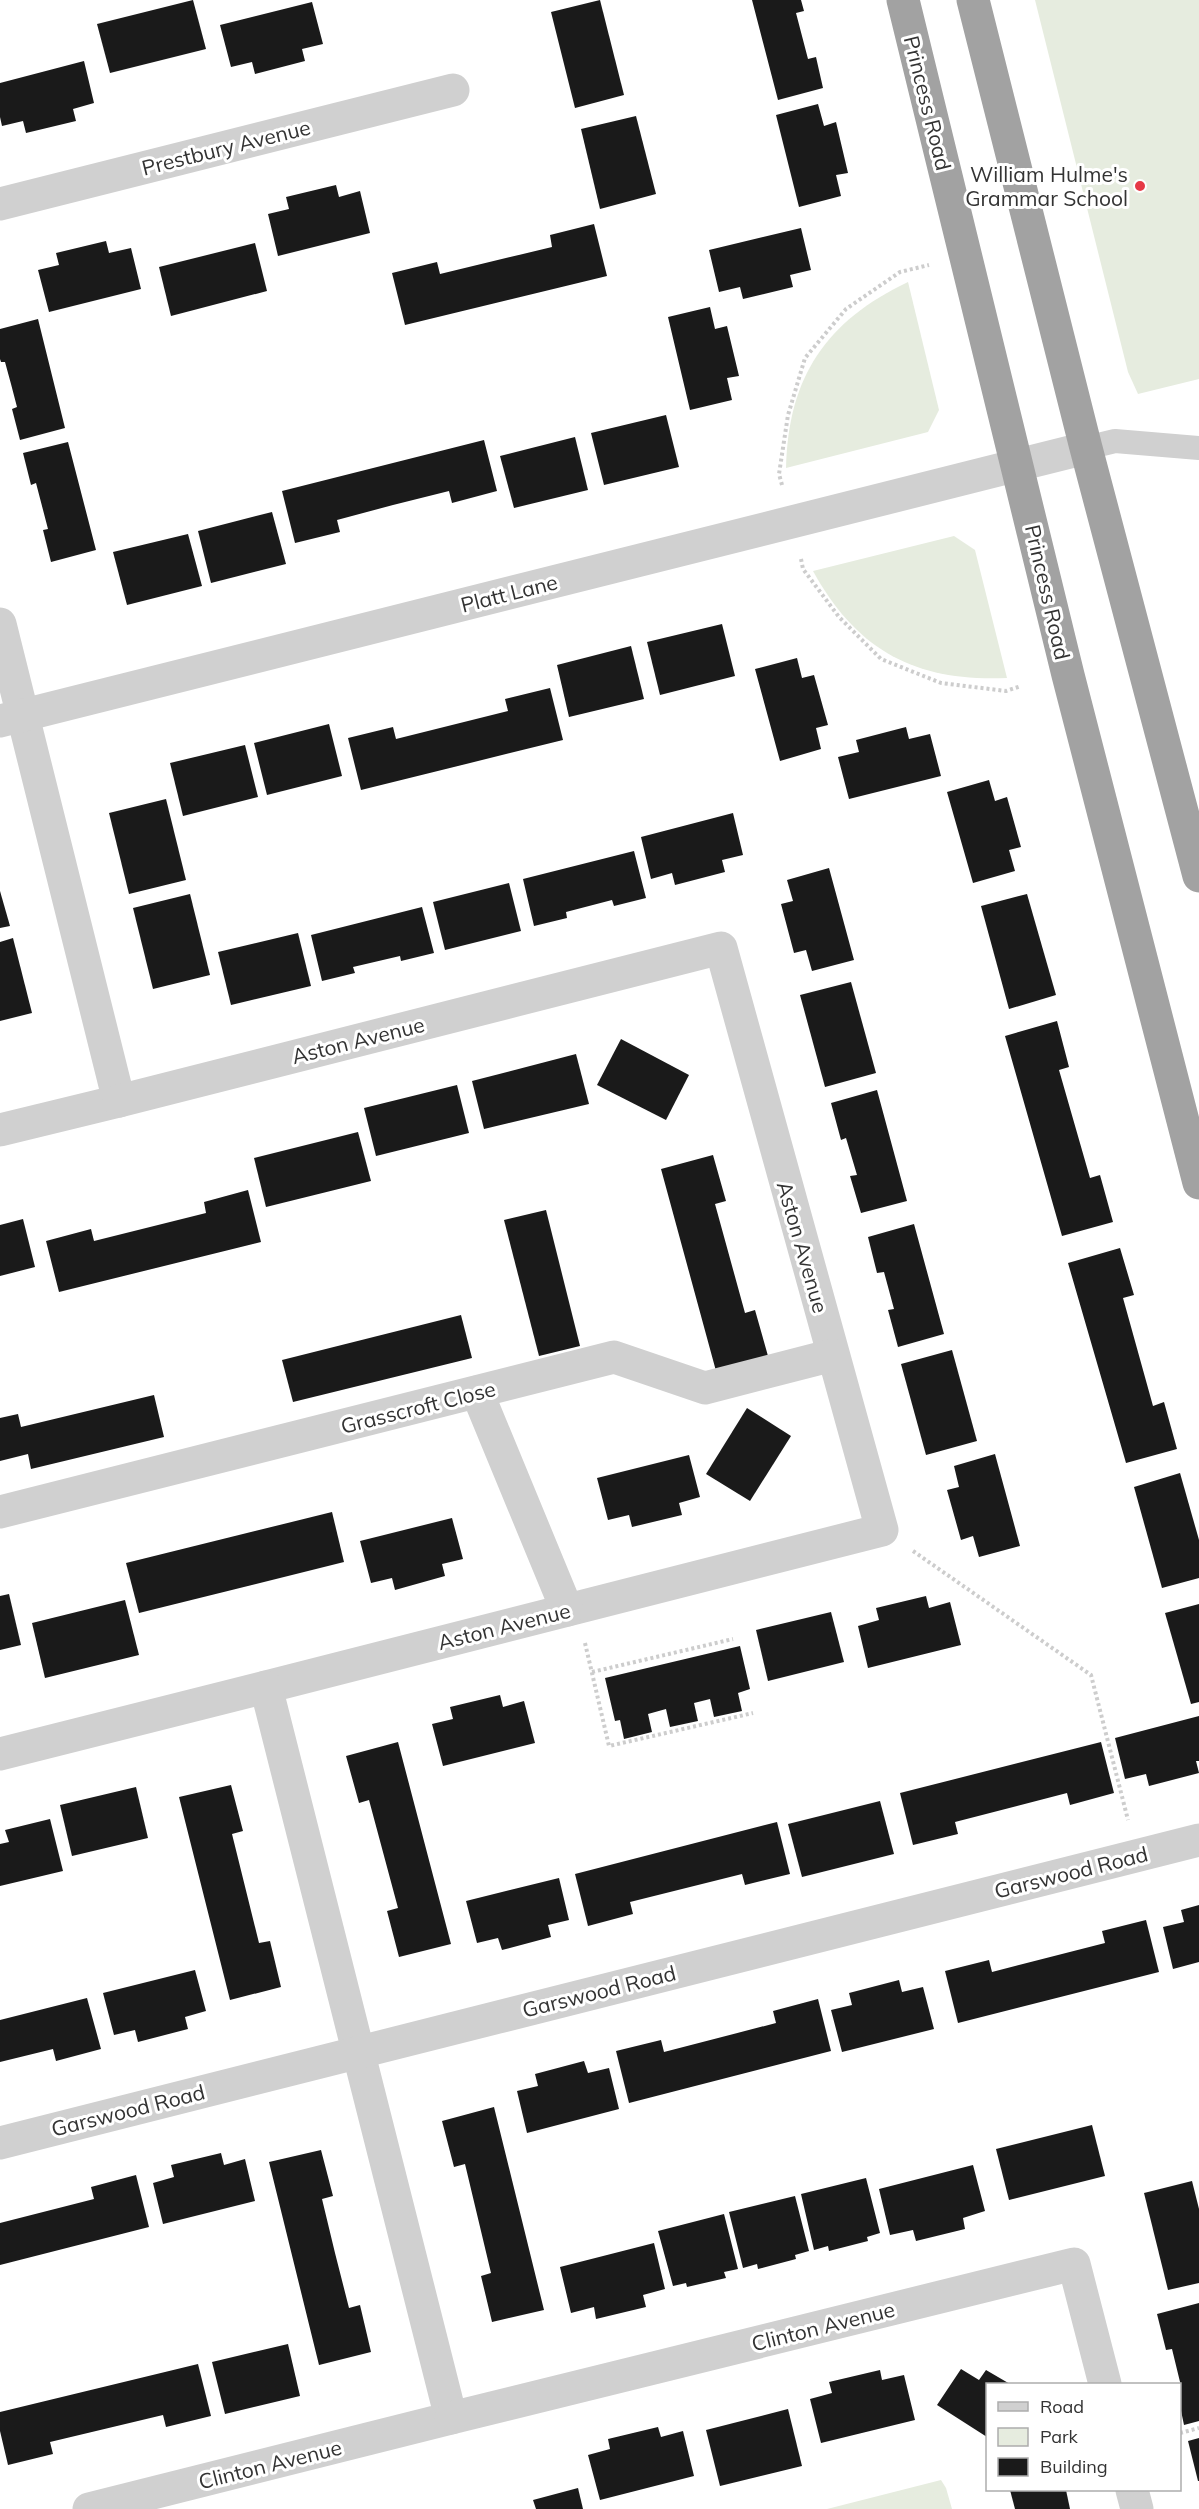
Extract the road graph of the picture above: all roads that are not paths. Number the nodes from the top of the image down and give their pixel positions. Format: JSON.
{"nodes":[{"id":1,"x":903,"y":0,"type":"edge"},
{"id":2,"x":973,"y":0,"type":"edge"},
{"id":3,"x":453,"y":90,"type":"dead end"},
{"id":4,"x":0,"y":204,"type":"edge"},
{"id":5,"x":1086,"y":448,"type":"junction"},
{"id":6,"x":1199,"y":448,"type":"edge"},
{"id":7,"x":1018,"y":465,"type":"junction"},
{"id":8,"x":0,"y":624,"type":"edge"},
{"id":9,"x":12,"y":718,"type":"edge"},
{"id":10,"x":1199,"y":876,"type":"edge"},
{"id":11,"x":119,"y":1101,"type":"junction"},
{"id":12,"x":0,"y":1130,"type":"edge"},
{"id":13,"x":1199,"y":1183,"type":"edge"},
{"id":14,"x":834,"y":1355,"type":"junction"},
{"id":15,"x":477,"y":1392,"type":"junction"},
{"id":16,"x":0,"y":1512,"type":"edge"},
{"id":17,"x":572,"y":1609,"type":"junction"},
{"id":18,"x":266,"y":1687,"type":"junction"},
{"id":19,"x":0,"y":1754,"type":"edge"},
{"id":20,"x":1199,"y":1840,"type":"edge"},
{"id":21,"x":358,"y":2052,"type":"junction"},
{"id":22,"x":0,"y":2143,"type":"edge"},
{"id":23,"x":1104,"y":2383,"type":"edge"},
{"id":24,"x":451,"y":2418,"type":"junction"},
{"id":25,"x":1132,"y":2491,"type":"edge"},
{"id":26,"x":89,"y":2509,"type":"edge"},
{"id":27,"x":1137,"y":2509,"type":"edge"}],
"edges":[{"from":1,"to":7,"type":"highway","name":"Princess Road"},
{"from":2,"to":5,"type":"highway"},
{"from":3,"to":4,"type":"street","name":"Prestbury Avenue"},
{"from":5,"to":6,"type":"lane"},
{"from":5,"to":7,"type":"street","name":"Platt Lane"},
{"from":5,"to":10,"type":"highway"},
{"from":7,"to":9,"type":"street","name":"Platt Lane"},
{"from":7,"to":13,"type":"highway","name":"Princess Road"},
{"from":8,"to":9,"type":"street"},
{"from":9,"to":11,"type":"street"},
{"from":11,"to":12,"type":"street","name":"Aston Avenue"},
{"from":11,"to":14,"type":"street","name":"Aston Avenue"},
{"from":14,"to":15,"type":"street","name":"Grasscroft Close"},
{"from":14,"to":17,"type":"street","name":"Aston Avenue"},
{"from":15,"to":16,"type":"street","name":"Grasscroft Close"},
{"from":15,"to":17,"type":"street"},
{"from":17,"to":18,"type":"street","name":"Aston Avenue"},
{"from":18,"to":19,"type":"street","name":"Aston Avenue"},
{"from":18,"to":21,"type":"street"},
{"from":20,"to":21,"type":"street","name":"Garswood Road"},
{"from":21,"to":22,"type":"street","name":"Garswood Road"},
{"from":21,"to":24,"type":"street"},
{"from":23,"to":24,"type":"street","name":"Clinton Avenue"},
{"from":24,"to":26,"type":"street","name":"Clinton Avenue"},
{"from":25,"to":27,"type":"street"}]}
